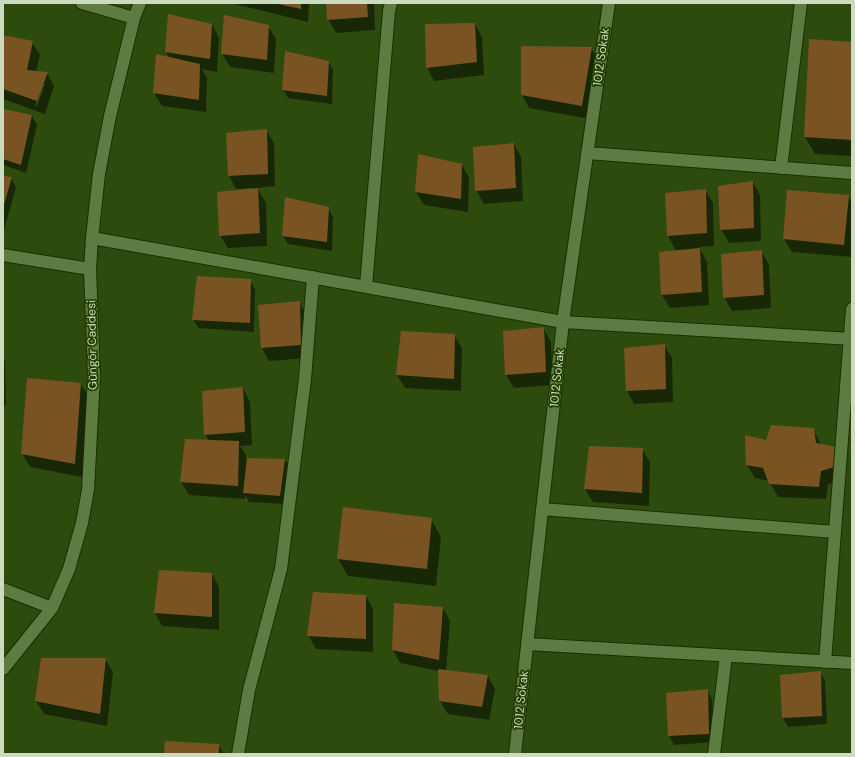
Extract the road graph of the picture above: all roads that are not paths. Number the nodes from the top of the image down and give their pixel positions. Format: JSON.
{"nodes":[{"id":1,"x":82,"y":3,"type":"edge"},
{"id":2,"x":140,"y":3,"type":"edge"},
{"id":3,"x":391,"y":3,"type":"edge"},
{"id":4,"x":608,"y":3,"type":"edge"},
{"id":5,"x":801,"y":3,"type":"edge"},
{"id":6,"x":134,"y":18,"type":"junction"},
{"id":7,"x":587,"y":153,"type":"junction"},
{"id":8,"x":781,"y":168,"type":"junction"},
{"id":9,"x":852,"y":173,"type":"edge"},
{"id":10,"x":92,"y":238,"type":"junction"},
{"id":11,"x":3,"y":255,"type":"edge"},
{"id":12,"x":90,"y":269,"type":"junction"},
{"id":13,"x":313,"y":277,"type":"junction"},
{"id":14,"x":366,"y":286,"type":"junction"},
{"id":15,"x":852,"y":309,"type":"edge"},
{"id":16,"x":563,"y":322,"type":"junction"},
{"id":17,"x":850,"y":339,"type":"edge"},
{"id":18,"x":542,"y":509,"type":"junction"},
{"id":19,"x":834,"y":532,"type":"junction"},
{"id":20,"x":3,"y":588,"type":"edge"},
{"id":21,"x":52,"y":608,"type":"junction"},
{"id":22,"x":527,"y":644,"type":"junction"},
{"id":23,"x":726,"y":656,"type":"junction"},
{"id":24,"x":825,"y":662,"type":"junction"},
{"id":25,"x":852,"y":663,"type":"edge"},
{"id":26,"x":3,"y":669,"type":"edge"},
{"id":27,"x":238,"y":754,"type":"edge"},
{"id":28,"x":515,"y":754,"type":"edge"},
{"id":29,"x":714,"y":754,"type":"edge"}],
"edges":[{"from":1,"to":6,"type":"street"},
{"from":2,"to":6,"type":"street","name":"Güngör Caddesi"},
{"from":3,"to":14,"type":"street"},
{"from":4,"to":7,"type":"street","name":"1012 Sokak"},
{"from":5,"to":8,"type":"street"},
{"from":6,"to":10,"type":"street","name":"Güngör Caddesi"},
{"from":7,"to":8,"type":"street"},
{"from":7,"to":16,"type":"street","name":"1012 Sokak"},
{"from":8,"to":9,"type":"street"},
{"from":10,"to":12,"type":"street","name":"Güngör Caddesi"},
{"from":10,"to":13,"type":"street"},
{"from":11,"to":12,"type":"street"},
{"from":12,"to":21,"type":"street","name":"Güngör Caddesi"},
{"from":13,"to":14,"type":"street"},
{"from":13,"to":27,"type":"street"},
{"from":14,"to":16,"type":"street"},
{"from":15,"to":17,"type":"street"},
{"from":16,"to":17,"type":"street"},
{"from":16,"to":18,"type":"street","name":"1012 Sokak"},
{"from":17,"to":19,"type":"street"},
{"from":18,"to":19,"type":"street"},
{"from":18,"to":22,"type":"street","name":"1012 Sokak"},
{"from":19,"to":24,"type":"street"},
{"from":20,"to":21,"type":"street"},
{"from":21,"to":26,"type":"street","name":"Güngör Caddesi"},
{"from":22,"to":23,"type":"street"},
{"from":22,"to":28,"type":"street","name":"1012 Sokak"},
{"from":23,"to":24,"type":"street"},
{"from":23,"to":29,"type":"street"},
{"from":24,"to":25,"type":"street"}]}
